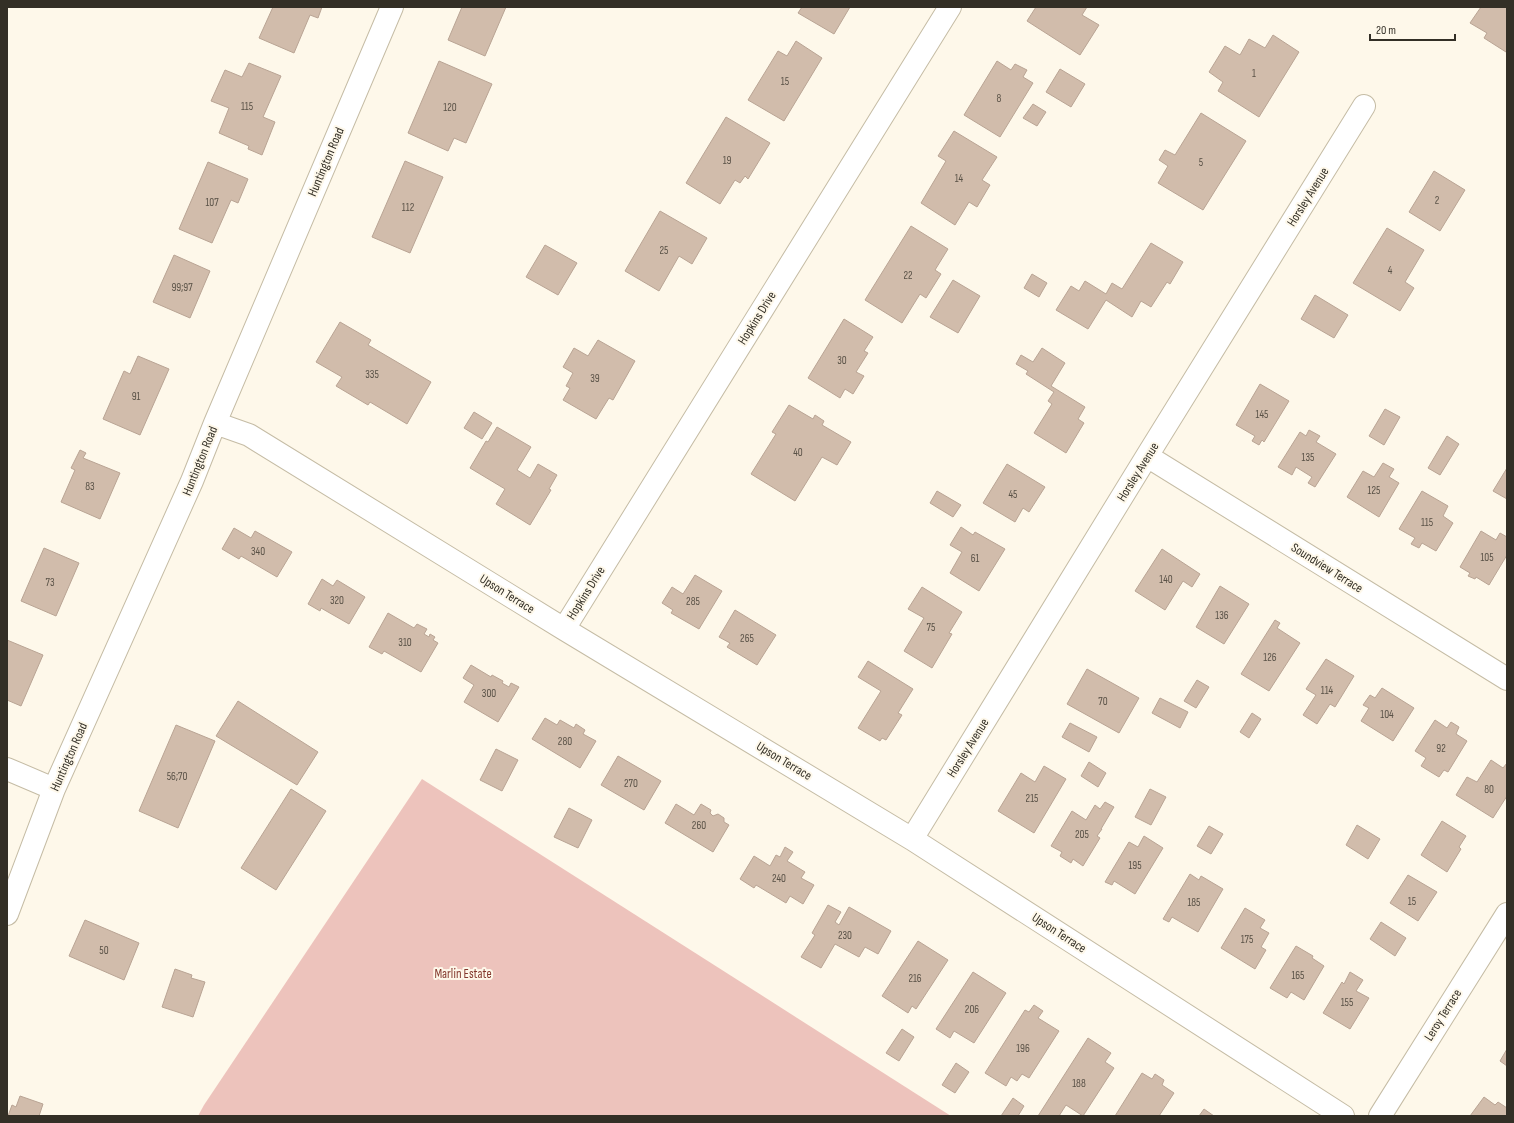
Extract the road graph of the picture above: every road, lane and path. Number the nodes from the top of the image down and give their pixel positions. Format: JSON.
{"nodes":[{"id":1,"x":392,"y":7,"type":"edge"},
{"id":2,"x":950,"y":7,"type":"edge"},
{"id":3,"x":1364,"y":106,"type":"dead end"},
{"id":4,"x":215,"y":423,"type":"junction"},
{"id":5,"x":1147,"y":456,"type":"junction"},
{"id":6,"x":564,"y":629,"type":"junction"},
{"id":7,"x":1507,"y":679,"type":"edge"},
{"id":8,"x":7,"y":769,"type":"edge"},
{"id":9,"x":54,"y":789,"type":"junction"},
{"id":10,"x":912,"y":839,"type":"junction"},
{"id":11,"x":7,"y":914,"type":"edge"},
{"id":12,"x":1507,"y":914,"type":"edge"},
{"id":13,"x":1343,"y":1116,"type":"edge"},
{"id":14,"x":1380,"y":1116,"type":"edge"}],
"edges":[{"from":1,"to":4,"type":"street","name":"Huntington Road"},
{"from":2,"to":6,"type":"street","name":"Hopkins Drive"},
{"from":3,"to":5,"type":"street","name":"Horsley Avenue"},
{"from":4,"to":6,"type":"street","name":"Upson Terrace"},
{"from":4,"to":9,"type":"street","name":"Huntington Road"},
{"from":5,"to":7,"type":"street","name":"Soundview Terrace"},
{"from":5,"to":10,"type":"street","name":"Horsley Avenue"},
{"from":6,"to":10,"type":"street","name":"Upson Terrace"},
{"from":8,"to":9,"type":"street"},
{"from":9,"to":11,"type":"street","name":"Huntington Road"},
{"from":10,"to":13,"type":"street","name":"Upson Terrace"},
{"from":12,"to":14,"type":"street","name":"Leroy Terrace"}]}
